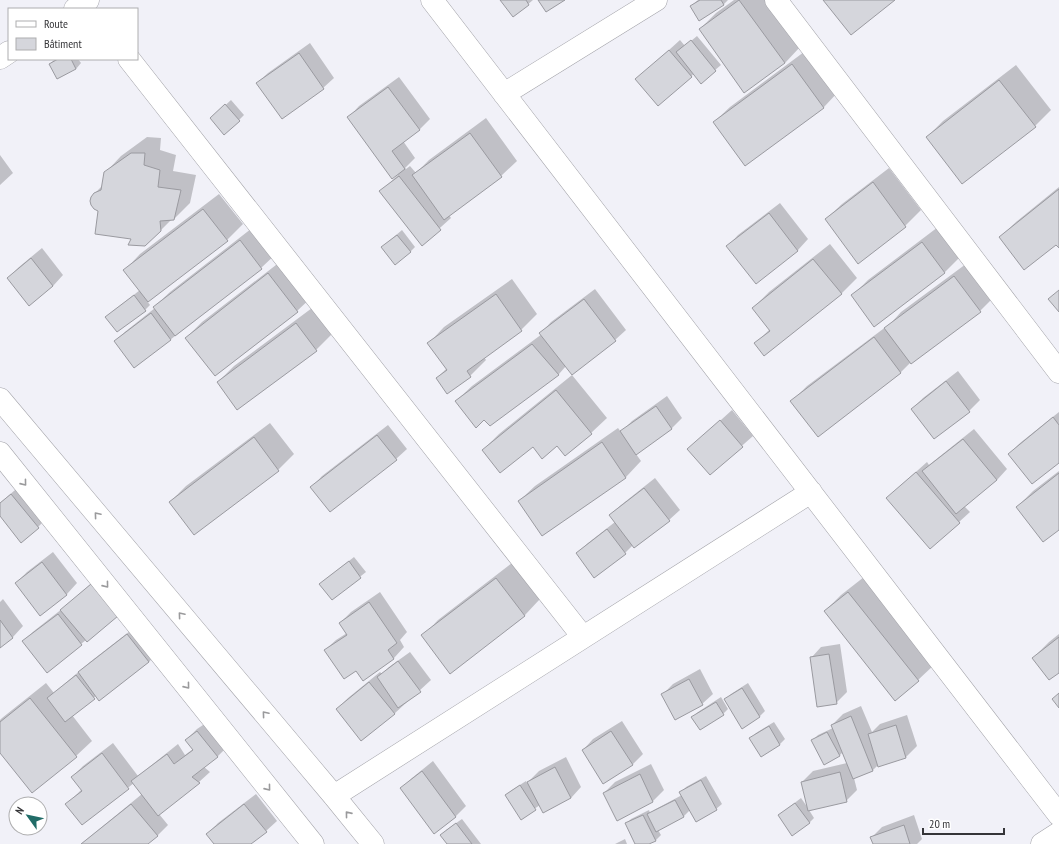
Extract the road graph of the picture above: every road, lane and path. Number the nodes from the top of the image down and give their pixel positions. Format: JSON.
{"nodes":[{"id":1,"x":432,"y":0,"type":"edge"},
{"id":2,"x":656,"y":0,"type":"edge"},
{"id":3,"x":776,"y":0,"type":"edge"},
{"id":4,"x":130,"y":60,"type":"edge"},
{"id":5,"x":504,"y":94,"type":"junction"},
{"id":6,"x":1059,"y":372,"type":"edge"},
{"id":7,"x":0,"y":399,"type":"edge"},
{"id":8,"x":0,"y":453,"type":"edge"},
{"id":9,"x":811,"y":492,"type":"junction"},
{"id":10,"x":583,"y":638,"type":"junction"},
{"id":11,"x":334,"y":796,"type":"junction"},
{"id":12,"x":1059,"y":816,"type":"edge"},
{"id":13,"x":1059,"y":833,"type":"edge"},
{"id":14,"x":313,"y":844,"type":"edge"},
{"id":15,"x":373,"y":844,"type":"edge"},
{"id":16,"x":1042,"y":844,"type":"edge"}],
"edges":[{"from":1,"to":5,"type":"street"},
{"from":2,"to":5,"type":"street"},
{"from":3,"to":6,"type":"street"},
{"from":4,"to":10,"type":"street"},
{"from":5,"to":9,"type":"street"},
{"from":11,"to":7,"type":"street","one_way":true},
{"from":8,"to":14,"type":"street","one_way":true},
{"from":9,"to":10,"type":"street"},
{"from":9,"to":12,"type":"street"},
{"from":10,"to":11,"type":"street"},
{"from":15,"to":11,"type":"street","one_way":true},
{"from":13,"to":16,"type":"street"}]}
